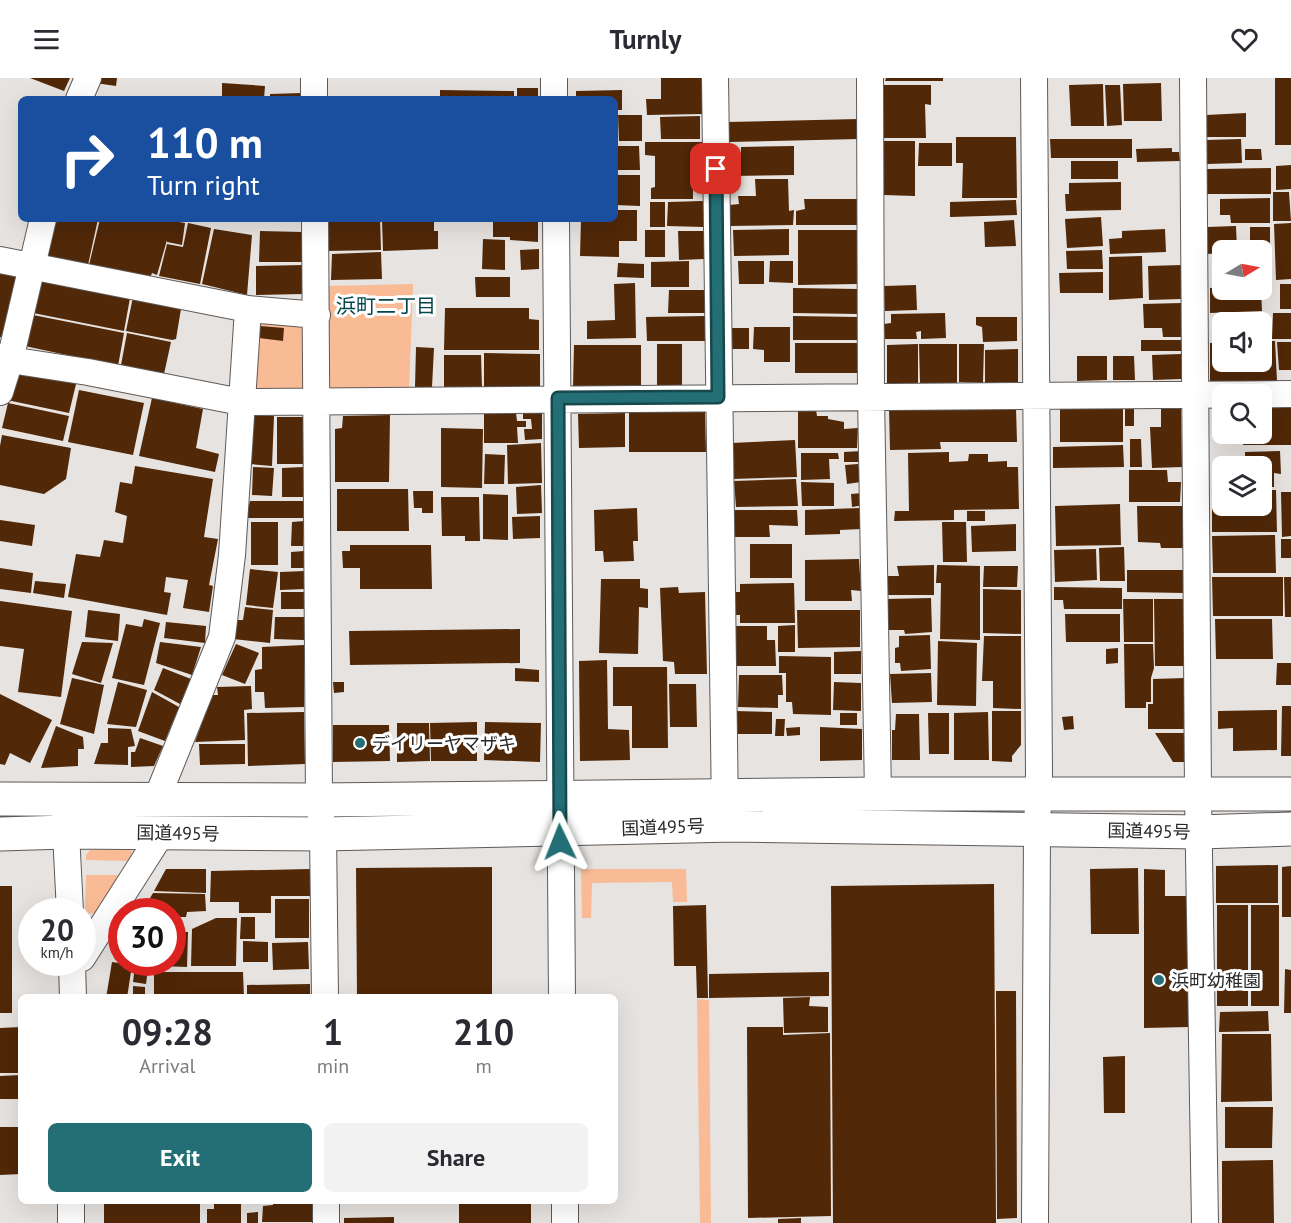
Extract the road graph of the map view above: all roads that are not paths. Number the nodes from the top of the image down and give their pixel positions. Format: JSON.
{"nodes":[{"id":1,"x":88,"y":78,"type":"edge"},
{"id":2,"x":314,"y":78,"type":"edge"},
{"id":3,"x":554,"y":78,"type":"edge"},
{"id":4,"x":715,"y":78,"type":"edge"},
{"id":5,"x":870,"y":78,"type":"edge"},
{"id":6,"x":1034,"y":78,"type":"edge"},
{"id":7,"x":1193,"y":78,"type":"edge"},
{"id":8,"x":80,"y":96,"type":"edge"},
{"id":9,"x":314,"y":96,"type":"edge"},
{"id":10,"x":554,"y":96,"type":"edge"},
{"id":11,"x":42,"y":222,"type":"edge"},
{"id":12,"x":315,"y":222,"type":"edge"},
{"id":13,"x":556,"y":222,"type":"edge"},
{"id":14,"x":0,"y":260,"type":"edge"},
{"id":15,"x":31,"y":266,"type":"junction"},
{"id":16,"x":248,"y":309,"type":"junction"},
{"id":17,"x":317,"y":315,"type":"junction"},
{"id":18,"x":5,"y":358,"type":"edge"},
{"id":19,"x":0,"y":392,"type":"edge"},
{"id":20,"x":1037,"y":394,"type":"junction"},
{"id":21,"x":1197,"y":394,"type":"junction"},
{"id":22,"x":1291,"y":394,"type":"edge"},
{"id":23,"x":872,"y":396,"type":"junction"},
{"id":24,"x":718,"y":397,"type":"junction"},
{"id":25,"x":558,"y":398,"type":"junction"},
{"id":26,"x":241,"y":402,"type":"junction"},
{"id":27,"x":317,"y":402,"type":"junction"},
{"id":28,"x":1039,"y":793,"type":"junction"},
{"id":29,"x":1198,"y":793,"type":"junction"},
{"id":30,"x":878,"y":794,"type":"junction"},
{"id":31,"x":1291,"y":794,"type":"edge"},
{"id":32,"x":64,"y":798,"type":"junction"},
{"id":33,"x":157,"y":798,"type":"junction"},
{"id":34,"x":559,"y":798,"type":"junction"},
{"id":35,"x":0,"y":799,"type":"edge"},
{"id":36,"x":319,"y":800,"type":"junction"},
{"id":37,"x":725,"y":810,"type":"junction"},
{"id":38,"x":1291,"y":829,"type":"edge"},
{"id":39,"x":560,"y":830,"type":"junction"},
{"id":40,"x":1036,"y":830,"type":"junction"},
{"id":41,"x":66,"y":832,"type":"junction"},
{"id":42,"x":1199,"y":832,"type":"junction"},
{"id":43,"x":0,"y":834,"type":"edge"},
{"id":44,"x":161,"y":834,"type":"junction"},
{"id":45,"x":323,"y":834,"type":"junction"},
{"id":46,"x":69,"y":898,"type":"edge"},
{"id":47,"x":96,"y":939,"type":"edge"},
{"id":48,"x":325,"y":994,"type":"edge"},
{"id":49,"x":562,"y":994,"type":"edge"},
{"id":50,"x":71,"y":1204,"type":"edge"},
{"id":51,"x":326,"y":1204,"type":"edge"},
{"id":52,"x":565,"y":1204,"type":"edge"},
{"id":53,"x":71,"y":1223,"type":"edge"},
{"id":54,"x":326,"y":1223,"type":"edge"},
{"id":55,"x":565,"y":1223,"type":"edge"},
{"id":56,"x":1035,"y":1223,"type":"edge"},
{"id":57,"x":1205,"y":1223,"type":"edge"}],
"edges":[{"from":1,"to":8,"type":"street"},
{"from":2,"to":9,"type":"street"},
{"from":3,"to":10,"type":"street"},
{"from":4,"to":24,"type":"street"},
{"from":5,"to":23,"type":"street"},
{"from":6,"to":20,"type":"street"},
{"from":7,"to":21,"type":"street"},
{"from":11,"to":15,"type":"street"},
{"from":12,"to":17,"type":"street"},
{"from":13,"to":25,"type":"street"},
{"from":14,"to":15,"type":"street"},
{"from":15,"to":16,"type":"street"},
{"from":15,"to":18,"type":"street"},
{"from":16,"to":17,"type":"street"},
{"from":16,"to":26,"type":"street"},
{"from":17,"to":27,"type":"street"},
{"from":18,"to":19,"type":"street"},
{"from":18,"to":26,"type":"street"},
{"from":20,"to":21,"type":"street"},
{"from":20,"to":23,"type":"street"},
{"from":20,"to":28,"type":"street"},
{"from":21,"to":22,"type":"street"},
{"from":21,"to":29,"type":"street"},
{"from":23,"to":24,"type":"street"},
{"from":23,"to":30,"type":"street"},
{"from":24,"to":25,"type":"street"},
{"from":24,"to":37,"type":"street"},
{"from":25,"to":27,"type":"street"},
{"from":25,"to":34,"type":"street"},
{"from":26,"to":27,"type":"street"},
{"from":26,"to":33,"type":"street"},
{"from":27,"to":36,"type":"street"},
{"from":28,"to":29,"type":"highway","name":"国道495号"},
{"from":28,"to":30,"type":"highway","name":"国道495号"},
{"from":28,"to":40,"type":"street"},
{"from":29,"to":31,"type":"highway","name":"国道495号"},
{"from":29,"to":42,"type":"street"},
{"from":30,"to":37,"type":"highway","name":"国道495号"},
{"from":32,"to":33,"type":"highway","name":"国道495号"},
{"from":32,"to":35,"type":"highway","name":"国道495号"},
{"from":32,"to":41,"type":"street"},
{"from":33,"to":36,"type":"highway","name":"国道495号"},
{"from":34,"to":36,"type":"highway","name":"国道495号"},
{"from":34,"to":37,"type":"highway","name":"国道495号"},
{"from":34,"to":39,"type":"street"},
{"from":36,"to":45,"type":"street"},
{"from":37,"to":39,"type":"highway","name":"国道495号"},
{"from":37,"to":40,"type":"highway","name":"国道495号"},
{"from":38,"to":42,"type":"highway","name":"国道495号"},
{"from":39,"to":45,"type":"highway","name":"国道495号"},
{"from":39,"to":49,"type":"street"},
{"from":40,"to":42,"type":"highway","name":"国道495号"},
{"from":40,"to":56,"type":"street"},
{"from":41,"to":43,"type":"highway","name":"国道495号"},
{"from":41,"to":44,"type":"highway","name":"国道495号"},
{"from":41,"to":46,"type":"street"},
{"from":42,"to":57,"type":"street"},
{"from":44,"to":45,"type":"highway","name":"国道495号"},
{"from":44,"to":47,"type":"street"},
{"from":45,"to":48,"type":"street"},
{"from":50,"to":53,"type":"street"},
{"from":51,"to":54,"type":"street"},
{"from":52,"to":55,"type":"street"}]}
